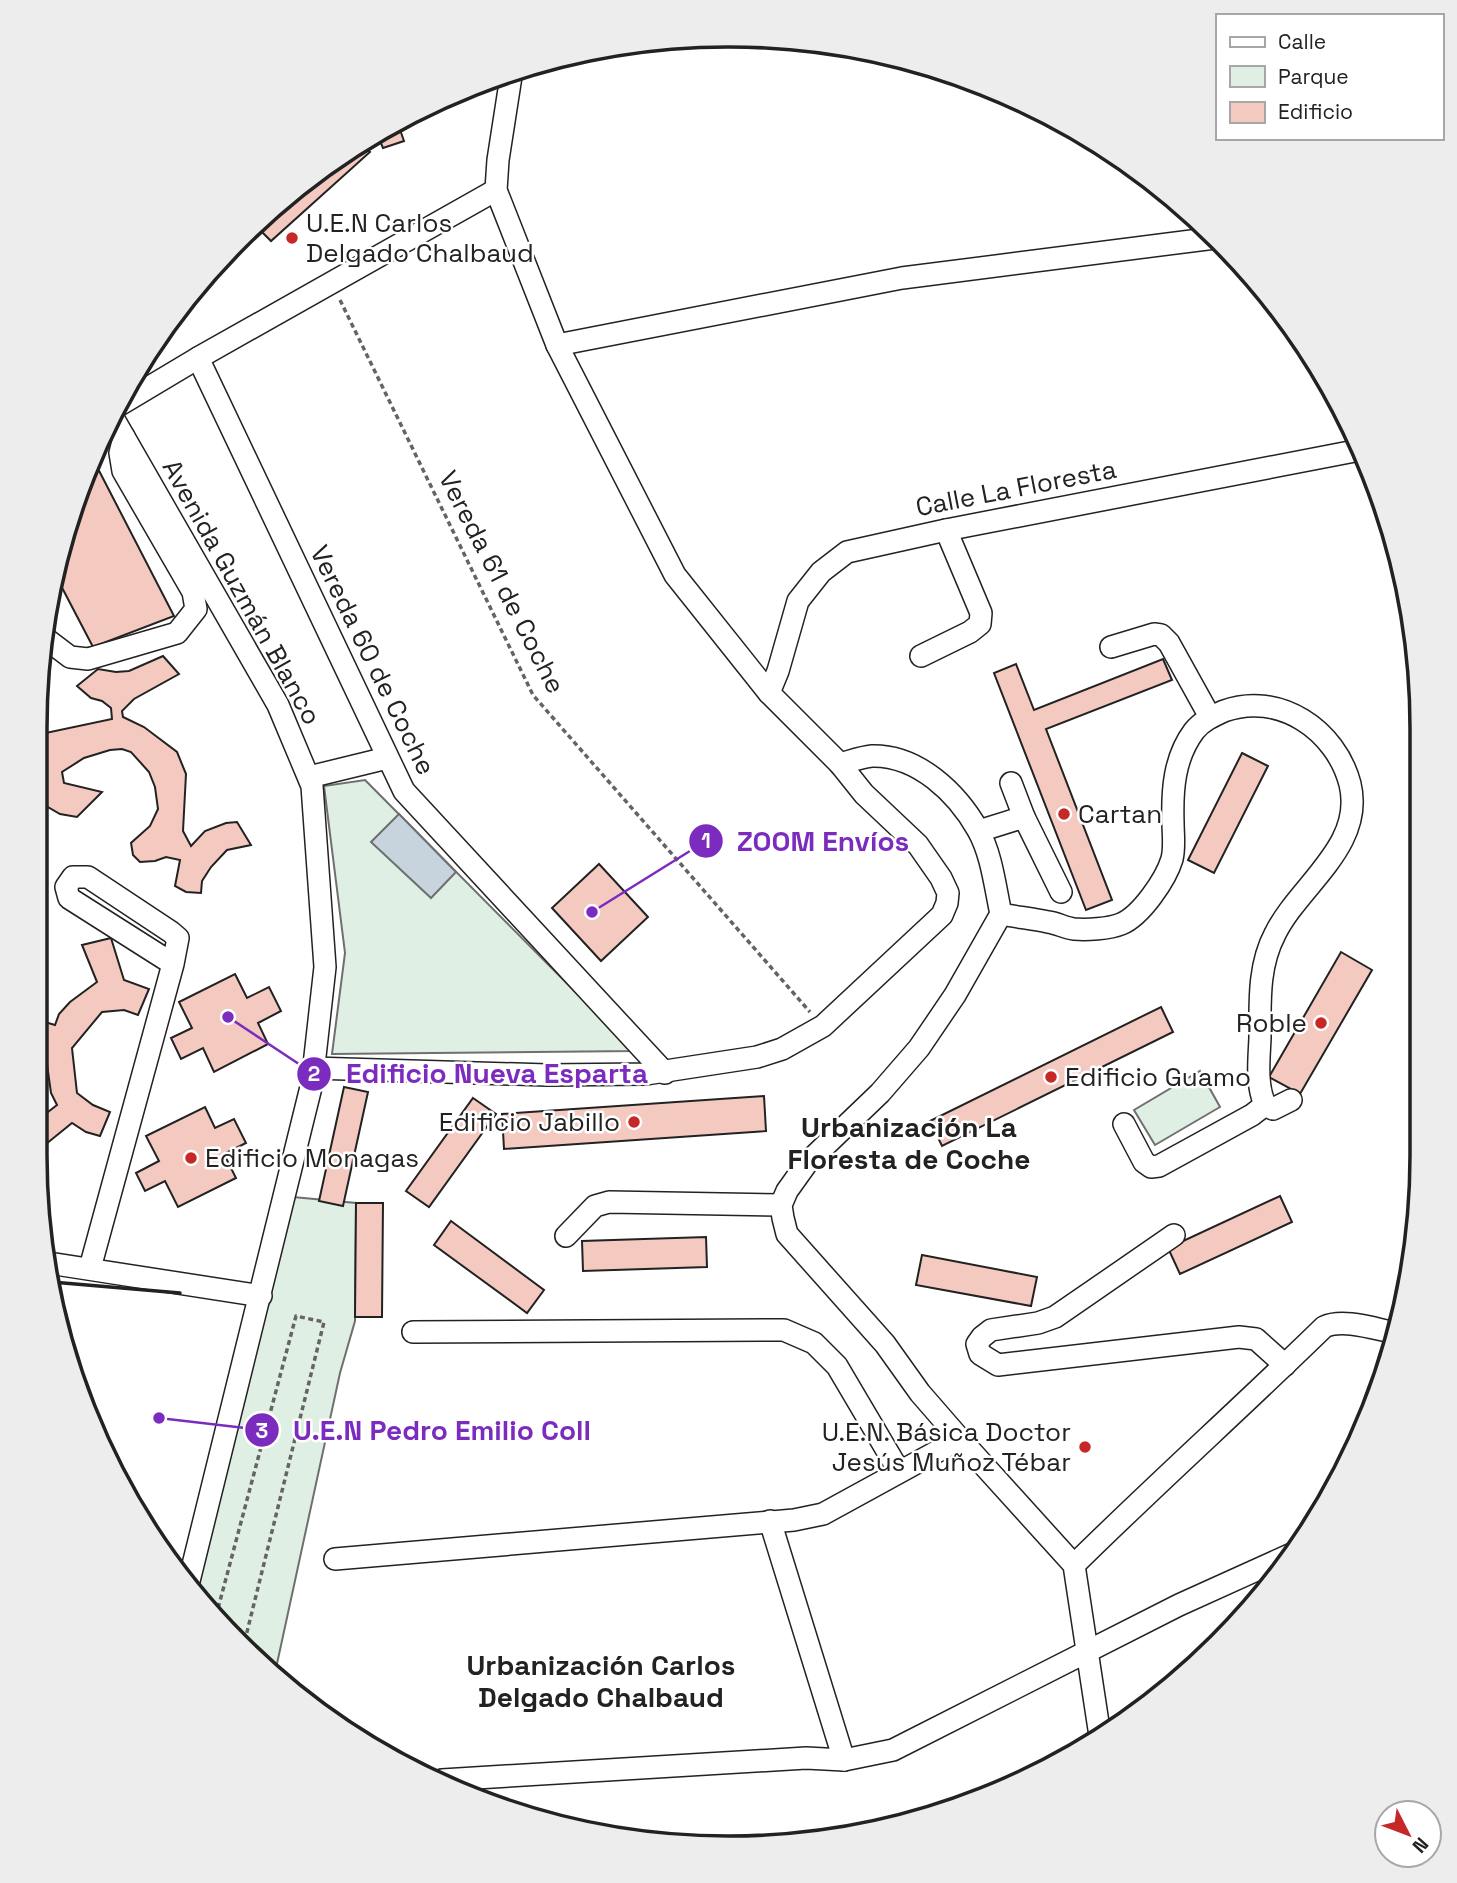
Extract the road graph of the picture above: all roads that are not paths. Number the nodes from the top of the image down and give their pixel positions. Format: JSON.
{"nodes":[{"id":1,"x":510,"y":83,"type":"edge"},
{"id":2,"x":496,"y":190,"type":"junction"},
{"id":3,"x":1202,"y":240,"type":"edge"},
{"id":4,"x":557,"y":345,"type":"junction"},
{"id":5,"x":198,"y":358,"type":"junction"},
{"id":6,"x":134,"y":396,"type":"edge"},
{"id":7,"x":118,"y":426,"type":"edge"},
{"id":8,"x":124,"y":437,"type":"junction"},
{"id":9,"x":1351,"y":452,"type":"edge"},
{"id":10,"x":946,"y":530,"type":"junction"},
{"id":11,"x":53,"y":643,"type":"edge"},
{"id":12,"x":1111,"y":647,"type":"dead end"},
{"id":13,"x":921,"y":656,"type":"dead end"},
{"id":14,"x":769,"y":693,"type":"junction"},
{"id":15,"x":1210,"y":717,"type":"junction"},
{"id":16,"x":387,"y":758,"type":"junction"},
{"id":17,"x":841,"y":764,"type":"junction"},
{"id":18,"x":309,"y":777,"type":"junction"},
{"id":19,"x":1011,"y":783,"type":"dead end"},
{"id":20,"x":1024,"y":817,"type":"junction"},
{"id":21,"x":979,"y":831,"type":"junction"},
{"id":22,"x":1061,"y":892,"type":"dead end"},
{"id":23,"x":1001,"y":914,"type":"junction"},
{"id":24,"x":173,"y":964,"type":"junction"},
{"id":25,"x":313,"y":1068,"type":"junction"},
{"id":26,"x":665,"y":1073,"type":"junction"},
{"id":27,"x":1292,"y":1100,"type":"dead end"},
{"id":28,"x":1265,"y":1105,"type":"junction"},
{"id":29,"x":1124,"y":1124,"type":"dead end"},
{"id":30,"x":781,"y":1205,"type":"junction"},
{"id":31,"x":1174,"y":1235,"type":"dead end"},
{"id":32,"x":566,"y":1236,"type":"dead end"},
{"id":33,"x":56,"y":1264,"type":"edge"},
{"id":34,"x":90,"y":1268,"type":"junction"},
{"id":35,"x":261,"y":1296,"type":"junction"},
{"id":36,"x":413,"y":1332,"type":"dead end"},
{"id":37,"x":1387,"y":1332,"type":"edge"},
{"id":38,"x":1285,"y":1365,"type":"junction"},
{"id":39,"x":960,"y":1439,"type":"junction"},
{"id":40,"x":899,"y":1471,"type":"junction"},
{"id":41,"x":770,"y":1521,"type":"junction"},
{"id":42,"x":335,"y":1559,"type":"dead end"},
{"id":43,"x":1274,"y":1562,"type":"edge"},
{"id":44,"x":1074,"y":1565,"type":"junction"},
{"id":45,"x":191,"y":1573,"type":"edge"},
{"id":46,"x":1086,"y":1653,"type":"junction"},
{"id":47,"x":1098,"y":1726,"type":"edge"},
{"id":48,"x":844,"y":1760,"type":"junction"},
{"id":49,"x":457,"y":1779,"type":"edge"}],
"edges":[{"from":1,"to":2,"type":"street"},
{"from":2,"to":4,"type":"street"},
{"from":2,"to":5,"type":"street"},
{"from":3,"to":4,"type":"street"},
{"from":4,"to":14,"type":"street"},
{"from":5,"to":6,"type":"street"},
{"from":5,"to":16,"type":"street","name":"Vereda 60 de Coche"},
{"from":7,"to":8,"type":"street","name":"Avenida Guzmán Blanco"},
{"from":8,"to":11,"type":"street"},
{"from":8,"to":18,"type":"street","name":"Avenida Guzmán Blanco"},
{"from":9,"to":10,"type":"street","name":"Calle La Floresta"},
{"from":10,"to":13,"type":"street"},
{"from":10,"to":14,"type":"street","name":"Calle La Floresta"},
{"from":12,"to":15,"type":"street"},
{"from":14,"to":17,"type":"street"},
{"from":15,"to":23,"type":"street"},
{"from":15,"to":28,"type":"street"},
{"from":16,"to":18,"type":"street"},
{"from":16,"to":26,"type":"street","name":"Vereda 60 de Coche"},
{"from":17,"to":21,"type":"street"},
{"from":17,"to":26,"type":"street"},
{"from":18,"to":25,"type":"street","name":"Avenida Guzmán Blanco"},
{"from":19,"to":20,"type":"street"},
{"from":20,"to":21,"type":"street"},
{"from":20,"to":22,"type":"street"},
{"from":21,"to":23,"type":"street"},
{"from":23,"to":30,"type":"street"},
{"from":24,"to":24,"type":"street"},
{"from":24,"to":34,"type":"street"},
{"from":25,"to":26,"type":"street"},
{"from":25,"to":35,"type":"street","name":"Avenida Guzmán Blanco"},
{"from":27,"to":28,"type":"street"},
{"from":28,"to":29,"type":"street"},
{"from":30,"to":32,"type":"street"},
{"from":30,"to":39,"type":"street"},
{"from":31,"to":38,"type":"street"},
{"from":33,"to":34,"type":"street"},
{"from":34,"to":35,"type":"street"},
{"from":35,"to":45,"type":"street","name":"Avenida Guzmán Blanco"},
{"from":36,"to":40,"type":"street"},
{"from":37,"to":38,"type":"street"},
{"from":38,"to":44,"type":"street"},
{"from":39,"to":40,"type":"street"},
{"from":39,"to":44,"type":"street"},
{"from":40,"to":41,"type":"street"},
{"from":41,"to":42,"type":"street"},
{"from":41,"to":48,"type":"street"},
{"from":43,"to":46,"type":"street"},
{"from":44,"to":46,"type":"street"},
{"from":46,"to":47,"type":"street"},
{"from":46,"to":48,"type":"street"},
{"from":48,"to":49,"type":"street"}]}
